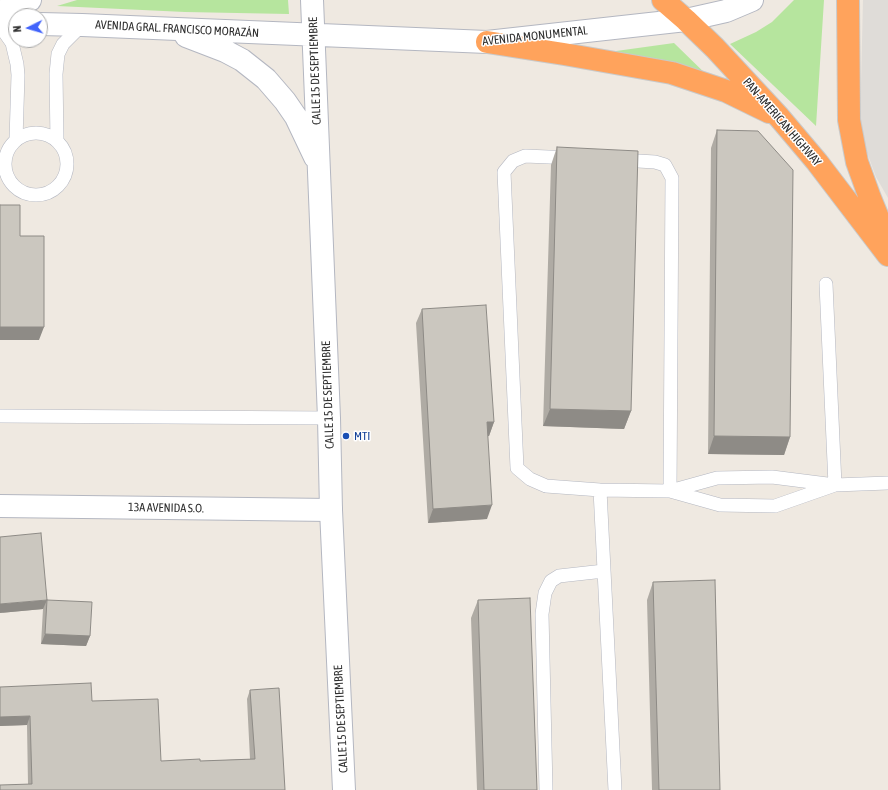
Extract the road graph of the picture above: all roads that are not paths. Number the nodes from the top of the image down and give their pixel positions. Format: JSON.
{"nodes":[{"id":1,"x":30,"y":0,"type":"edge"},
{"id":2,"x":312,"y":0,"type":"edge"},
{"id":3,"x":663,"y":0,"type":"edge"},
{"id":4,"x":752,"y":0,"type":"edge"},
{"id":5,"x":848,"y":0,"type":"edge"},
{"id":6,"x":0,"y":12,"type":"edge"},
{"id":7,"x":686,"y":20,"type":"junction"},
{"id":8,"x":48,"y":24,"type":"edge"},
{"id":9,"x":82,"y":25,"type":"junction"},
{"id":10,"x":0,"y":29,"type":"edge"},
{"id":11,"x":158,"y":29,"type":"junction"},
{"id":12,"x":314,"y":35,"type":"junction"},
{"id":13,"x":487,"y":42,"type":"junction"},
{"id":14,"x":779,"y":117,"type":"junction"},
{"id":15,"x":16,"y":140,"type":"junction"},
{"id":16,"x":57,"y":141,"type":"junction"},
{"id":17,"x":586,"y":159,"type":"edge"},
{"id":18,"x":609,"y":160,"type":"edge"},
{"id":19,"x":3,"y":163,"type":"edge"},
{"id":20,"x":320,"y":168,"type":"junction"},
{"id":21,"x":888,"y":242,"type":"edge"},
{"id":22,"x":888,"y":255,"type":"edge"},
{"id":23,"x":826,"y":284,"type":"dead end"},
{"id":24,"x":0,"y":416,"type":"edge"},
{"id":25,"x":329,"y":418,"type":"junction"},
{"id":26,"x":888,"y":483,"type":"edge"},
{"id":27,"x":835,"y":485,"type":"junction"},
{"id":28,"x":600,"y":490,"type":"junction"},
{"id":29,"x":670,"y":491,"type":"junction"},
{"id":30,"x":0,"y":506,"type":"edge"},
{"id":31,"x":331,"y":510,"type":"junction"},
{"id":32,"x":604,"y":572,"type":"junction"},
{"id":33,"x":344,"y":790,"type":"edge"},
{"id":34,"x":546,"y":790,"type":"edge"},
{"id":35,"x":615,"y":790,"type":"edge"}],
"edges":[{"from":1,"to":6,"type":"street"},
{"from":2,"to":12,"type":"street","name":"CALLE 15 DE SEPTIEMBRE"},
{"from":3,"to":7,"type":"highway","name":"PAN-AMERICAN HIGHWAY"},
{"from":4,"to":7,"type":"street","name":"AVENIDA MONUMENTAL"},
{"from":5,"to":21,"type":"highway"},
{"from":7,"to":13,"type":"street","name":"AVENIDA MONUMENTAL"},
{"from":7,"to":14,"type":"highway","name":"PAN-AMERICAN HIGHWAY"},
{"from":8,"to":9,"type":"street","name":"AVENIDA GRAL. FRANCISCO MORAZÁN"},
{"from":9,"to":11,"type":"street","name":"AVENIDA GRAL. FRANCISCO MORAZÁN"},
{"from":9,"to":16,"type":"lane"},
{"from":10,"to":15,"type":"lane"},
{"from":11,"to":12,"type":"street","name":"AVENIDA GRAL. FRANCISCO MORAZÁN"},
{"from":11,"to":20,"type":"street"},
{"from":12,"to":13,"type":"street","name":"AVENIDA MONUMENTAL"},
{"from":12,"to":20,"type":"street","name":"CALLE 15 DE SEPTIEMBRE"},
{"from":13,"to":14,"type":"highway"},
{"from":14,"to":22,"type":"highway","name":"PAN-AMERICAN HIGHWAY"},
{"from":15,"to":16,"type":"lane"},
{"from":15,"to":19,"type":"lane"},
{"from":16,"to":19,"type":"lane"},
{"from":17,"to":28,"type":"lane"},
{"from":18,"to":29,"type":"lane"},
{"from":20,"to":25,"type":"street","name":"CALLE 15 DE SEPTIEMBRE"},
{"from":23,"to":27,"type":"lane"},
{"from":24,"to":25,"type":"lane"},
{"from":25,"to":31,"type":"street","name":"CALLE 15 DE SEPTIEMBRE"},
{"from":26,"to":27,"type":"lane"},
{"from":27,"to":29,"type":"lane"},
{"from":27,"to":29,"type":"lane"},
{"from":28,"to":29,"type":"lane"},
{"from":28,"to":32,"type":"lane"},
{"from":30,"to":31,"type":"street","name":"13A AVENIDA S.O."},
{"from":31,"to":33,"type":"street","name":"CALLE 15 DE SEPTIEMBRE"},
{"from":32,"to":34,"type":"lane"},
{"from":32,"to":35,"type":"lane"}]}
